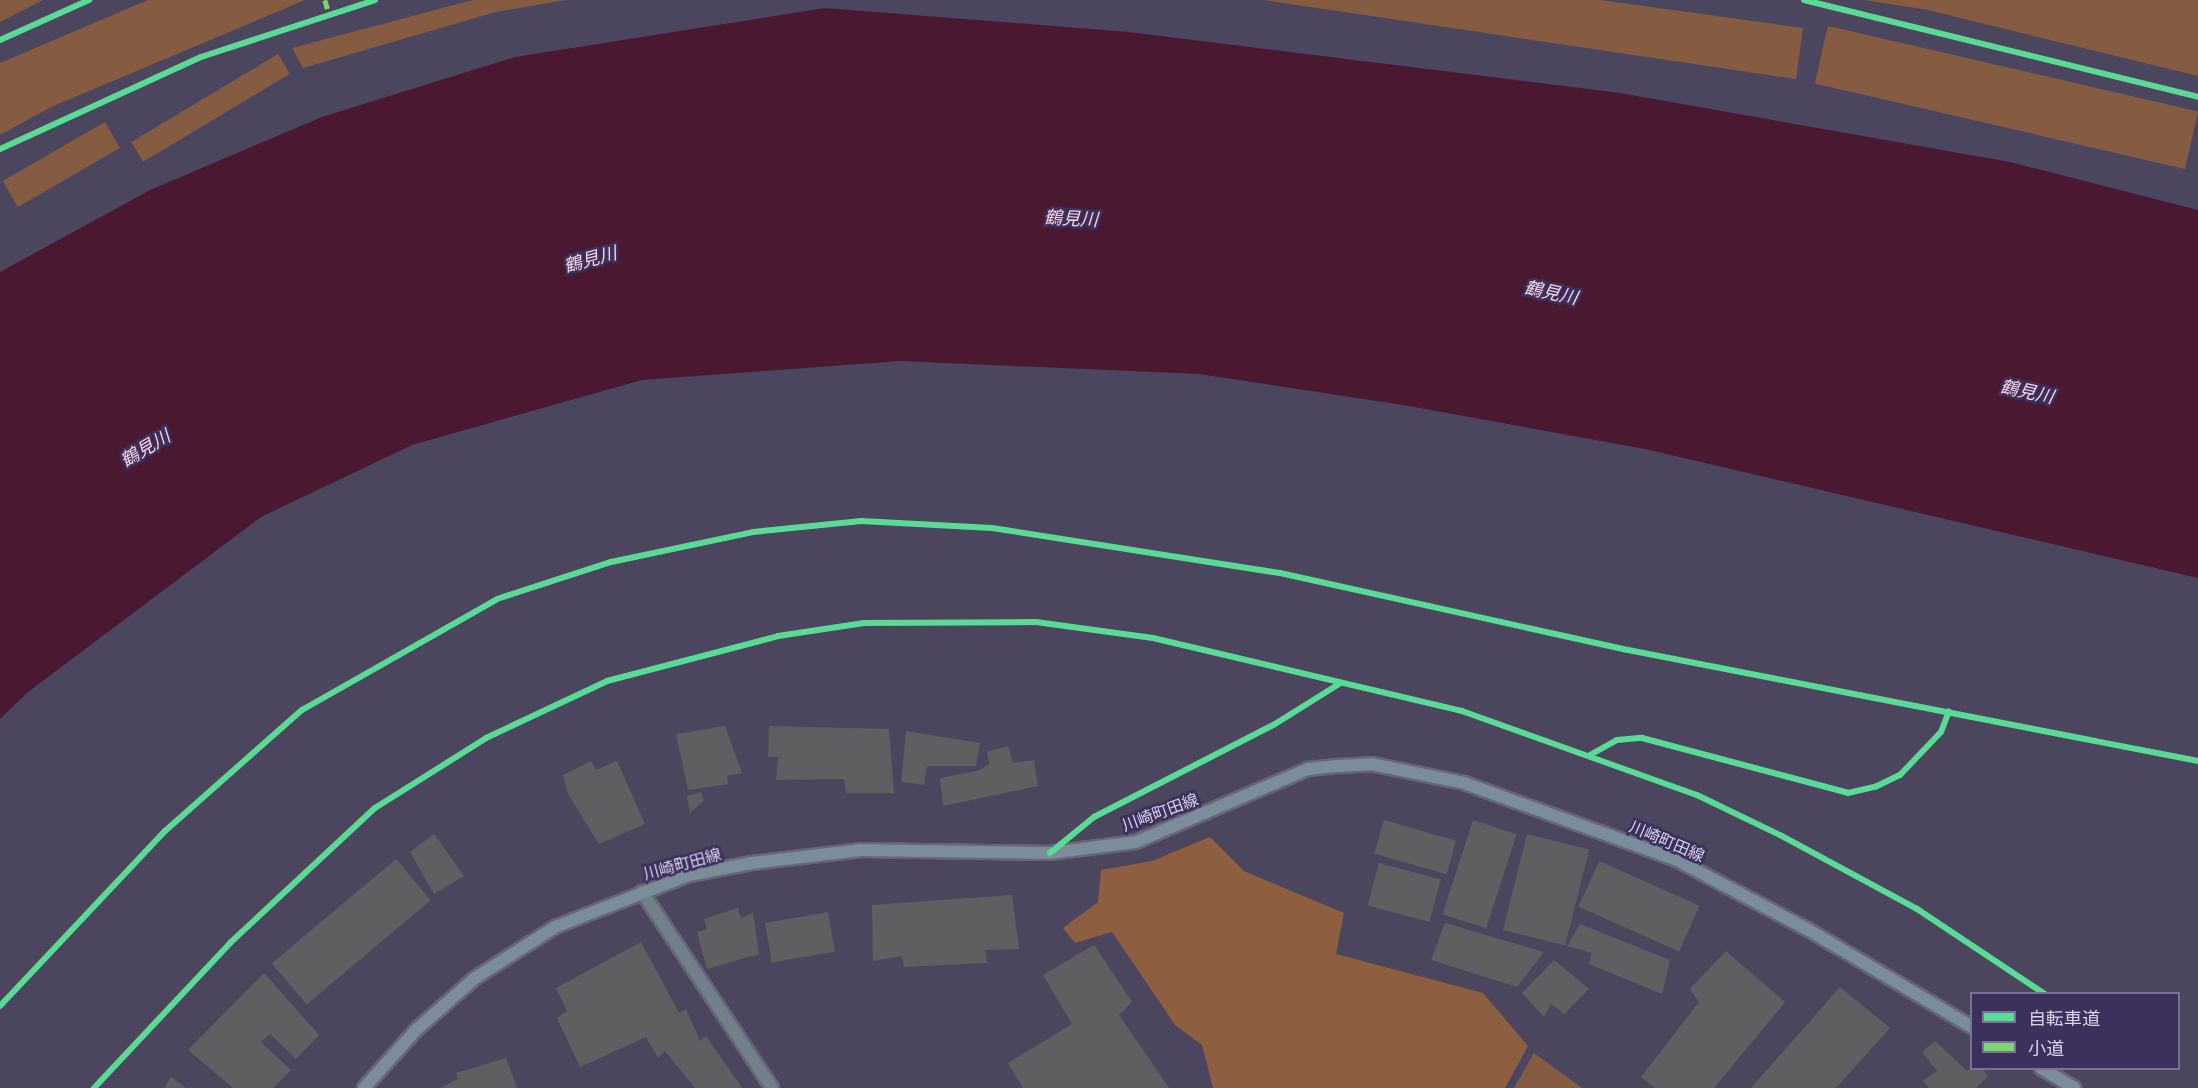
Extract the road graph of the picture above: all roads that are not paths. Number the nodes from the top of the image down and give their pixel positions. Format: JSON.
{"nodes":[{"id":1,"x":642,"y":892,"type":"junction"},
{"id":2,"x":1970,"y":1026,"type":"edge"},
{"id":3,"x":2044,"y":1070,"type":"edge"},
{"id":4,"x":364,"y":1088,"type":"edge"},
{"id":5,"x":772,"y":1088,"type":"edge"},
{"id":6,"x":2074,"y":1088,"type":"edge"}],
"edges":[{"from":1,"to":2,"type":"main road","name":"川崎町田線"},
{"from":1,"to":4,"type":"main road","name":"川崎町田線"},
{"from":1,"to":5,"type":"street"},
{"from":3,"to":6,"type":"main road"}]}
